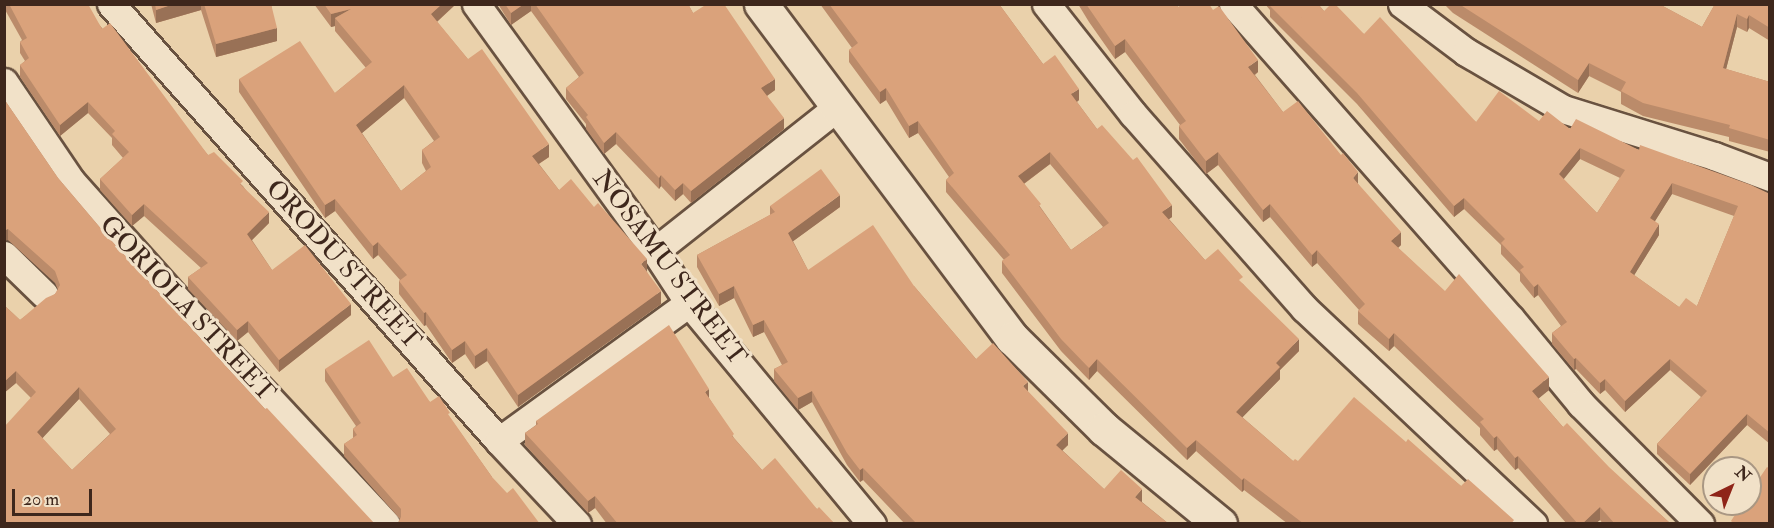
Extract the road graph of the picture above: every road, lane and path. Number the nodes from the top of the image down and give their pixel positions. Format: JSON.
{"nodes":[{"id":1,"x":111,"y":4,"type":"edge"},
{"id":2,"x":476,"y":4,"type":"edge"},
{"id":3,"x":761,"y":4,"type":"edge"},
{"id":4,"x":1046,"y":4,"type":"edge"},
{"id":5,"x":1233,"y":4,"type":"edge"},
{"id":6,"x":1402,"y":4,"type":"edge"},
{"id":7,"x":4,"y":82,"type":"edge"},
{"id":8,"x":836,"y":108,"type":"junction"},
{"id":9,"x":1770,"y":177,"type":"edge"},
{"id":10,"x":655,"y":251,"type":"junction"},
{"id":11,"x":4,"y":255,"type":"edge"},
{"id":12,"x":44,"y":294,"type":"dead end"},
{"id":13,"x":689,"y":303,"type":"junction"},
{"id":14,"x":499,"y":441,"type":"junction"},
{"id":15,"x":386,"y":524,"type":"edge"},
{"id":16,"x":577,"y":524,"type":"edge"},
{"id":17,"x":872,"y":524,"type":"edge"},
{"id":18,"x":1220,"y":524,"type":"edge"},
{"id":19,"x":1533,"y":524,"type":"edge"},
{"id":20,"x":1700,"y":524,"type":"edge"}],
"edges":[{"from":1,"to":14,"type":"street","name":"ORODU STREET"},
{"from":2,"to":10,"type":"street","name":"NOSAMU STREET"},
{"from":3,"to":8,"type":"street"},
{"from":4,"to":19,"type":"street"},
{"from":5,"to":20,"type":"street"},
{"from":6,"to":9,"type":"street"},
{"from":7,"to":15,"type":"street","name":"GORIOLA STREET"},
{"from":8,"to":10,"type":"street"},
{"from":8,"to":18,"type":"street"},
{"from":10,"to":13,"type":"street","name":"NOSAMU STREET"},
{"from":11,"to":12,"type":"street"},
{"from":13,"to":14,"type":"street"},
{"from":13,"to":17,"type":"street","name":"NOSAMU STREET"},
{"from":14,"to":16,"type":"street","name":"ORODU STREET"}]}
